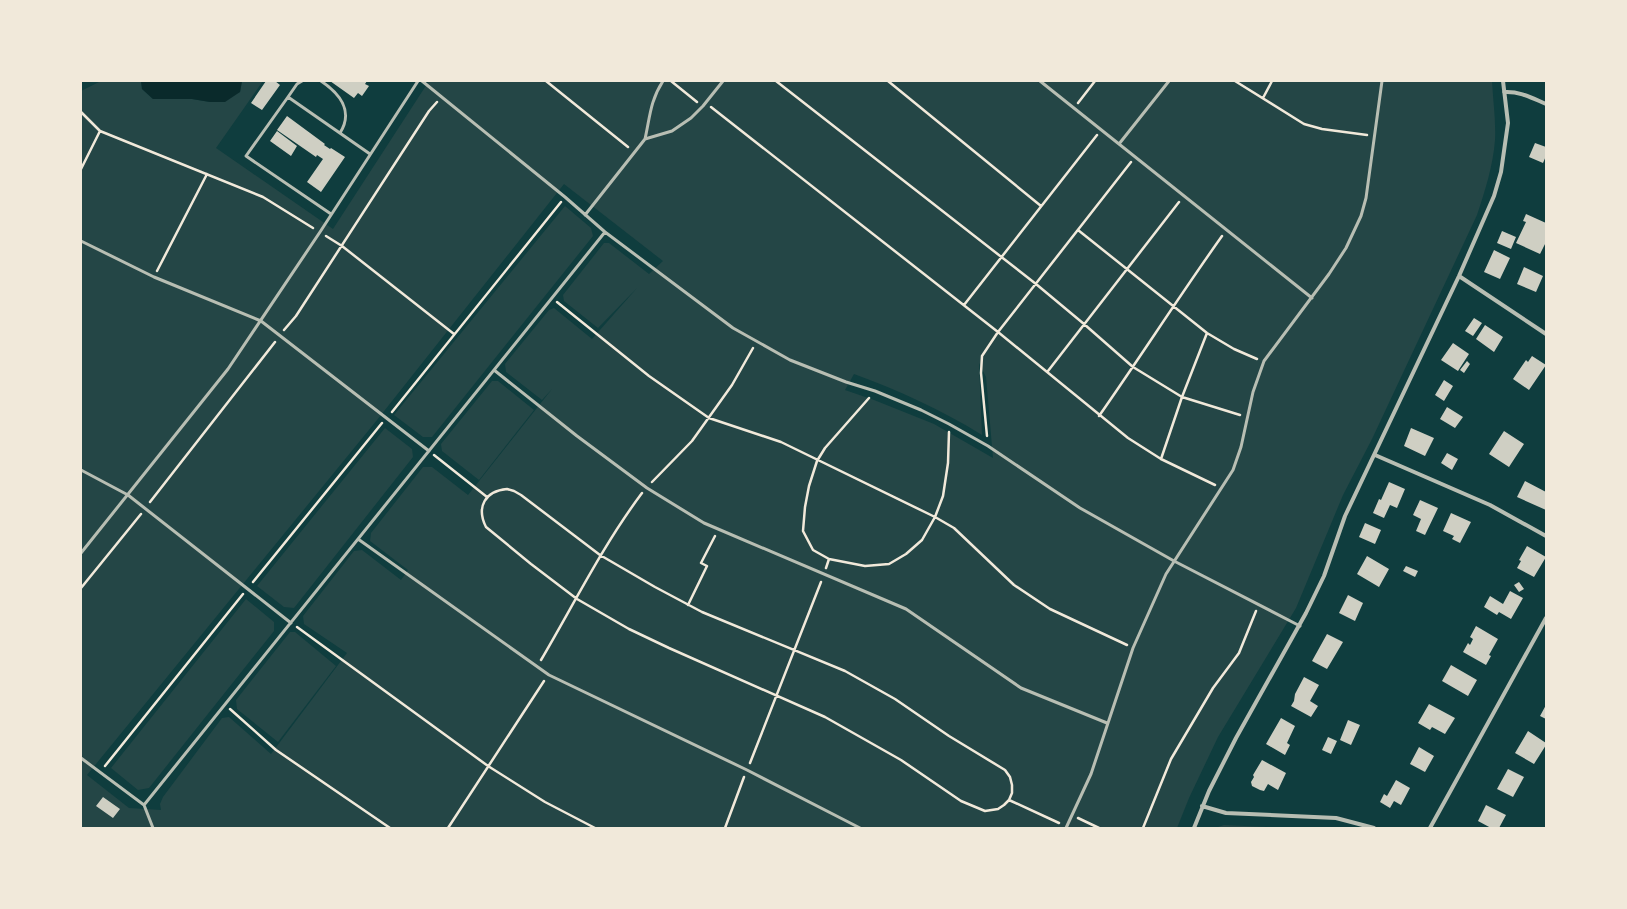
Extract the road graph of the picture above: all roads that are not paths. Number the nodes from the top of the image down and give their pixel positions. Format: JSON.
{"nodes":[{"id":1,"x":302,"y":81,"type":"edge"},
{"id":2,"x":321,"y":81,"type":"edge"},
{"id":3,"x":418,"y":81,"type":"edge"},
{"id":4,"x":422,"y":81,"type":"edge"},
{"id":5,"x":663,"y":81,"type":"edge"},
{"id":6,"x":723,"y":81,"type":"edge"},
{"id":7,"x":1040,"y":81,"type":"edge"},
{"id":8,"x":1169,"y":81,"type":"edge"},
{"id":9,"x":1382,"y":81,"type":"edge"},
{"id":10,"x":1503,"y":81,"type":"edge"},
{"id":11,"x":1504,"y":92,"type":"junction"},
{"id":12,"x":288,"y":97,"type":"junction"},
{"id":13,"x":1546,"y":104,"type":"edge"},
{"id":14,"x":340,"y":133,"type":"junction"},
{"id":15,"x":645,"y":139,"type":"junction"},
{"id":16,"x":1119,"y":144,"type":"junction"},
{"id":17,"x":370,"y":154,"type":"junction"},
{"id":18,"x":331,"y":214,"type":"junction"},
{"id":19,"x":585,"y":215,"type":"junction"},
{"id":20,"x":605,"y":232,"type":"junction"},
{"id":21,"x":81,"y":241,"type":"edge"},
{"id":22,"x":1459,"y":276,"type":"junction"},
{"id":23,"x":1312,"y":298,"type":"junction"},
{"id":24,"x":261,"y":321,"type":"junction"},
{"id":25,"x":1546,"y":334,"type":"edge"},
{"id":26,"x":494,"y":370,"type":"junction"},
{"id":27,"x":429,"y":451,"type":"junction"},
{"id":28,"x":1375,"y":455,"type":"junction"},
{"id":29,"x":81,"y":470,"type":"edge"},
{"id":30,"x":128,"y":495,"type":"junction"},
{"id":31,"x":1546,"y":536,"type":"edge"},
{"id":32,"x":358,"y":540,"type":"junction"},
{"id":33,"x":81,"y":553,"type":"edge"},
{"id":34,"x":1174,"y":561,"type":"junction"},
{"id":35,"x":1546,"y":618,"type":"edge"},
{"id":36,"x":291,"y":623,"type":"junction"},
{"id":37,"x":1300,"y":626,"type":"junction"},
{"id":38,"x":1107,"y":724,"type":"junction"},
{"id":39,"x":81,"y":758,"type":"edge"},
{"id":40,"x":144,"y":805,"type":"junction"},
{"id":41,"x":1202,"y":806,"type":"junction"},
{"id":42,"x":153,"y":828,"type":"edge"},
{"id":43,"x":860,"y":828,"type":"edge"},
{"id":44,"x":1066,"y":828,"type":"edge"},
{"id":45,"x":1194,"y":828,"type":"edge"},
{"id":46,"x":1374,"y":828,"type":"edge"},
{"id":47,"x":1430,"y":828,"type":"edge"}],
"edges":[{"from":1,"to":12,"type":"lane"},
{"from":2,"to":14,"type":"lane"},
{"from":3,"to":17,"type":"lane"},
{"from":4,"to":19,"type":"lane"},
{"from":5,"to":15,"type":"lane"},
{"from":6,"to":15,"type":"lane"},
{"from":7,"to":16,"type":"lane"},
{"from":8,"to":16,"type":"lane"},
{"from":9,"to":23,"type":"lane"},
{"from":10,"to":11,"type":"street"},
{"from":11,"to":13,"type":"street"},
{"from":11,"to":22,"type":"street"},
{"from":12,"to":14,"type":"lane"},
{"from":12,"to":18,"type":"lane"},
{"from":14,"to":17,"type":"lane"},
{"from":15,"to":19,"type":"lane"},
{"from":16,"to":23,"type":"lane"},
{"from":17,"to":18,"type":"lane"},
{"from":18,"to":24,"type":"lane"},
{"from":19,"to":20,"type":"lane"},
{"from":20,"to":26,"type":"lane"},
{"from":20,"to":34,"type":"lane"},
{"from":21,"to":24,"type":"lane"},
{"from":22,"to":25,"type":"street"},
{"from":22,"to":28,"type":"street"},
{"from":23,"to":34,"type":"lane"},
{"from":24,"to":27,"type":"lane"},
{"from":24,"to":30,"type":"lane"},
{"from":26,"to":27,"type":"lane"},
{"from":26,"to":38,"type":"lane"},
{"from":27,"to":32,"type":"lane"},
{"from":28,"to":31,"type":"street"},
{"from":28,"to":37,"type":"street"},
{"from":29,"to":30,"type":"lane"},
{"from":30,"to":33,"type":"lane"},
{"from":30,"to":36,"type":"lane"},
{"from":32,"to":36,"type":"lane"},
{"from":32,"to":43,"type":"lane"},
{"from":34,"to":37,"type":"lane"},
{"from":34,"to":38,"type":"lane"},
{"from":35,"to":47,"type":"street"},
{"from":36,"to":40,"type":"lane"},
{"from":37,"to":41,"type":"street"},
{"from":38,"to":44,"type":"lane"},
{"from":39,"to":40,"type":"lane"},
{"from":40,"to":42,"type":"lane"},
{"from":41,"to":45,"type":"street"},
{"from":41,"to":46,"type":"street"}]}
